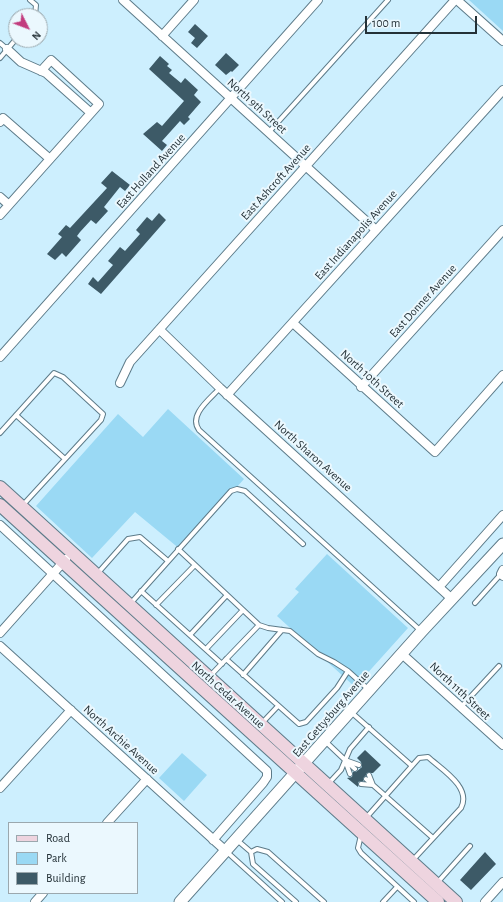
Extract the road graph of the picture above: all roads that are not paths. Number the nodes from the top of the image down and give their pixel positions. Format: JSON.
{"nodes":[{"id":1,"x":30,"y":0,"type":"edge"},
{"id":2,"x":123,"y":0,"type":"edge"},
{"id":3,"x":194,"y":0,"type":"edge"},
{"id":4,"x":318,"y":0,"type":"edge"},
{"id":5,"x":388,"y":0,"type":"edge"},
{"id":6,"x":456,"y":0,"type":"edge"},
{"id":7,"x":36,"y":8,"type":"edge"},
{"id":8,"x":162,"y":36,"type":"junction"},
{"id":9,"x":503,"y":41,"type":"edge"},
{"id":10,"x":0,"y":43,"type":"edge"},
{"id":11,"x":7,"y":49,"type":"junction"},
{"id":12,"x":0,"y":58,"type":"edge"},
{"id":13,"x":41,"y":71,"type":"junction"},
{"id":14,"x":503,"y":90,"type":"edge"},
{"id":15,"x":231,"y":99,"type":"junction"},
{"id":16,"x":91,"y":113,"type":"junction"},
{"id":17,"x":0,"y":122,"type":"edge"},
{"id":18,"x":269,"y":132,"type":"junction"},
{"id":19,"x":50,"y":159,"type":"junction"},
{"id":20,"x":306,"y":167,"type":"junction"},
{"id":21,"x":0,"y":198,"type":"edge"},
{"id":22,"x":9,"y":205,"type":"junction"},
{"id":23,"x":0,"y":215,"type":"edge"},
{"id":24,"x":376,"y":230,"type":"junction"},
{"id":25,"x":503,"y":230,"type":"edge"},
{"id":26,"x":293,"y":324,"type":"junction"},
{"id":27,"x":160,"y":330,"type":"junction"},
{"id":28,"x":0,"y":357,"type":"edge"},
{"id":29,"x":503,"y":375,"type":"edge"},
{"id":30,"x":120,"y":383,"type":"dead end"},
{"id":31,"x":361,"y":387,"type":"junction"},
{"id":32,"x":220,"y":388,"type":"junction"},
{"id":33,"x":227,"y":395,"type":"junction"},
{"id":34,"x":16,"y":415,"type":"junction"},
{"id":35,"x":0,"y":433,"type":"edge"},
{"id":36,"x":65,"y":459,"type":"junction"},
{"id":37,"x":0,"y":487,"type":"edge"},
{"id":38,"x":0,"y":504,"type":"edge"},
{"id":39,"x":21,"y":506,"type":"junction"},
{"id":40,"x":503,"y":515,"type":"edge"},
{"id":41,"x":0,"y":525,"type":"edge"},
{"id":42,"x":303,"y":544,"type":"dead end"},
{"id":43,"x":503,"y":544,"type":"edge"},
{"id":44,"x":178,"y":549,"type":"junction"},
{"id":45,"x":72,"y":552,"type":"junction"},
{"id":46,"x":168,"y":561,"type":"junction"},
{"id":47,"x":64,"y":562,"type":"junction"},
{"id":48,"x":195,"y":565,"type":"junction"},
{"id":49,"x":502,"y":573,"type":"edge"},
{"id":50,"x":53,"y":574,"type":"junction"},
{"id":51,"x":96,"y":574,"type":"junction"},
{"id":52,"x":439,"y":587,"type":"junction"},
{"id":53,"x":141,"y":591,"type":"junction"},
{"id":54,"x":227,"y":595,"type":"junction"},
{"id":55,"x":452,"y":599,"type":"junction"},
{"id":56,"x":475,"y":603,"type":"dead end"},
{"id":57,"x":130,"y":605,"type":"junction"},
{"id":58,"x":156,"y":605,"type":"junction"},
{"id":59,"x":243,"y":610,"type":"junction"},
{"id":60,"x":258,"y":625,"type":"junction"},
{"id":61,"x":282,"y":630,"type":"junction"},
{"id":62,"x":422,"y":631,"type":"junction"},
{"id":63,"x":0,"y":633,"type":"edge"},
{"id":64,"x":190,"y":635,"type":"junction"},
{"id":65,"x":0,"y":646,"type":"edge"},
{"id":66,"x":206,"y":649,"type":"junction"},
{"id":67,"x":402,"y":654,"type":"junction"},
{"id":68,"x":168,"y":657,"type":"junction"},
{"id":69,"x":226,"y":659,"type":"junction"},
{"id":70,"x":222,"y":664,"type":"junction"},
{"id":71,"x":499,"y":666,"type":"dead end"},
{"id":72,"x":348,"y":671,"type":"junction"},
{"id":73,"x":243,"y":675,"type":"junction"},
{"id":74,"x":209,"y":677,"type":"junction"},
{"id":75,"x":370,"y":690,"type":"junction"},
{"id":76,"x":278,"y":706,"type":"junction"},
{"id":77,"x":461,"y":707,"type":"junction"},
{"id":78,"x":70,"y":710,"type":"junction"},
{"id":79,"x":351,"y":711,"type":"junction"},
{"id":80,"x":261,"y":724,"type":"junction"},
{"id":81,"x":369,"y":728,"type":"junction"},
{"id":82,"x":325,"y":741,"type":"junction"},
{"id":83,"x":503,"y":745,"type":"edge"},
{"id":84,"x":345,"y":760,"type":"junction"},
{"id":85,"x":305,"y":764,"type":"junction"},
{"id":86,"x":359,"y":765,"type":"dead end"},
{"id":87,"x":412,"y":766,"type":"junction"},
{"id":88,"x":355,"y":769,"type":"dead end"},
{"id":89,"x":296,"y":774,"type":"junction"},
{"id":90,"x":350,"y":774,"type":"dead end"},
{"id":91,"x":369,"y":774,"type":"dead end"},
{"id":92,"x":366,"y":779,"type":"dead end"},
{"id":93,"x":147,"y":780,"type":"junction"},
{"id":94,"x":361,"y":784,"type":"dead end"},
{"id":95,"x":327,"y":785,"type":"junction"},
{"id":96,"x":373,"y":785,"type":"junction"},
{"id":97,"x":0,"y":788,"type":"edge"},
{"id":98,"x":385,"y":796,"type":"junction"},
{"id":99,"x":365,"y":819,"type":"junction"},
{"id":100,"x":108,"y":822,"type":"edge"},
{"id":101,"x":361,"y":832,"type":"junction"},
{"id":102,"x":433,"y":838,"type":"junction"},
{"id":103,"x":212,"y":840,"type":"junction"},
{"id":104,"x":237,"y":840,"type":"junction"},
{"id":105,"x":470,"y":846,"type":"dead end"},
{"id":106,"x":227,"y":852,"type":"junction"},
{"id":107,"x":251,"y":852,"type":"junction"},
{"id":108,"x":412,"y":861,"type":"junction"},
{"id":109,"x":503,"y":882,"type":"edge"},
{"id":110,"x":436,"y":884,"type":"junction"},
{"id":111,"x":397,"y":887,"type":"junction"},
{"id":112,"x":42,"y":894,"type":"edge"},
{"id":113,"x":35,"y":902,"type":"edge"},
{"id":114,"x":180,"y":902,"type":"edge"},
{"id":115,"x":282,"y":902,"type":"edge"},
{"id":116,"x":296,"y":902,"type":"edge"},
{"id":117,"x":324,"y":902,"type":"edge"},
{"id":118,"x":383,"y":902,"type":"edge"},
{"id":119,"x":414,"y":902,"type":"edge"},
{"id":120,"x":438,"y":902,"type":"edge"},
{"id":121,"x":456,"y":902,"type":"edge"},
{"id":122,"x":485,"y":902,"type":"edge"}],
"edges":[{"from":1,"to":7,"type":"lane"},
{"from":2,"to":8,"type":"street","name":"North 9th Street"},
{"from":3,"to":8,"type":"street"},
{"from":4,"to":15,"type":"street","name":"East Holland Avenue"},
{"from":5,"to":18,"type":"lane"},
{"from":6,"to":9,"type":"street"},
{"from":6,"to":20,"type":"street","name":"East Ashcroft Avenue"},
{"from":8,"to":15,"type":"street","name":"North 9th Street"},
{"from":10,"to":11,"type":"lane"},
{"from":11,"to":12,"type":"lane"},
{"from":11,"to":13,"type":"street"},
{"from":13,"to":16,"type":"street"},
{"from":13,"to":16,"type":"street"},
{"from":14,"to":24,"type":"street","name":"East Indianapolis Avenue"},
{"from":15,"to":18,"type":"street","name":"North 9th Street"},
{"from":15,"to":28,"type":"street","name":"East Holland Avenue"},
{"from":16,"to":19,"type":"street"},
{"from":17,"to":19,"type":"street"},
{"from":18,"to":20,"type":"street","name":"North 9th Street"},
{"from":19,"to":22,"type":"street"},
{"from":20,"to":24,"type":"street","name":"North 9th Street"},
{"from":20,"to":27,"type":"street","name":"East Ashcroft Avenue"},
{"from":21,"to":22,"type":"street"},
{"from":22,"to":23,"type":"street"},
{"from":24,"to":26,"type":"street","name":"East Indianapolis Avenue"},
{"from":25,"to":31,"type":"street","name":"East Donner Avenue"},
{"from":26,"to":31,"type":"street","name":"North 10th Street"},
{"from":26,"to":33,"type":"street","name":"East Indianapolis Avenue"},
{"from":27,"to":30,"type":"street","name":"East Ashcroft Avenue"},
{"from":27,"to":32,"type":"street","name":"North Sharon Avenue"},
{"from":29,"to":31,"type":"street","name":"North 10th Street"},
{"from":32,"to":33,"type":"street","name":"North Sharon Avenue"},
{"from":32,"to":62,"type":"lane"},
{"from":33,"to":52,"type":"street","name":"North Sharon Avenue"},
{"from":34,"to":35,"type":"lane"},
{"from":34,"to":36,"type":"lane"},
{"from":34,"to":36,"type":"lane"},
{"from":36,"to":39,"type":"lane"},
{"from":37,"to":39,"type":"main road","name":"North Cedar Avenue"},
{"from":38,"to":47,"type":"main road","name":"North Cedar Avenue"},
{"from":39,"to":45,"type":"main road","name":"North Cedar Avenue"},
{"from":40,"to":52,"type":"street"},
{"from":41,"to":50,"type":"street"},
{"from":42,"to":44,"type":"lane"},
{"from":43,"to":55,"type":"street","name":"East Gettysburg Avenue"},
{"from":44,"to":46,"type":"lane"},
{"from":44,"to":48,"type":"lane"},
{"from":45,"to":47,"type":"street"},
{"from":45,"to":51,"type":"main road","name":"North Cedar Avenue"},
{"from":46,"to":51,"type":"lane"},
{"from":46,"to":53,"type":"lane"},
{"from":47,"to":50,"type":"street"},
{"from":47,"to":68,"type":"main road","name":"North Cedar Avenue"},
{"from":48,"to":54,"type":"lane"},
{"from":48,"to":58,"type":"lane"},
{"from":49,"to":56,"type":"lane"},
{"from":50,"to":63,"type":"street"},
{"from":50,"to":103,"type":"street"},
{"from":51,"to":57,"type":"main road","name":"North Cedar Avenue"},
{"from":52,"to":55,"type":"street","name":"North Sharon Avenue"},
{"from":53,"to":57,"type":"lane"},
{"from":53,"to":58,"type":"lane"},
{"from":54,"to":59,"type":"lane"},
{"from":54,"to":64,"type":"lane"},
{"from":55,"to":62,"type":"street","name":"East Gettysburg Avenue"},
{"from":57,"to":74,"type":"main road","name":"North Cedar Avenue"},
{"from":58,"to":64,"type":"lane"},
{"from":59,"to":60,"type":"lane"},
{"from":59,"to":66,"type":"lane"},
{"from":60,"to":61,"type":"lane"},
{"from":60,"to":69,"type":"lane"},
{"from":61,"to":72,"type":"lane"},
{"from":61,"to":73,"type":"lane"},
{"from":62,"to":67,"type":"street","name":"East Gettysburg Avenue"},
{"from":64,"to":66,"type":"lane"},
{"from":65,"to":78,"type":"street","name":"North Archie Avenue"},
{"from":66,"to":70,"type":"lane"},
{"from":67,"to":75,"type":"street","name":"East Gettysburg Avenue"},
{"from":67,"to":77,"type":"street","name":"North 11th Street"},
{"from":68,"to":74,"type":"main road"},
{"from":68,"to":89,"type":"main road","name":"North Cedar Avenue"},
{"from":69,"to":70,"type":"lane"},
{"from":69,"to":73,"type":"lane"},
{"from":70,"to":74,"type":"lane"},
{"from":71,"to":77,"type":"lane"},
{"from":72,"to":75,"type":"lane"},
{"from":72,"to":76,"type":"lane"},
{"from":73,"to":76,"type":"lane"},
{"from":74,"to":80,"type":"main road","name":"North Cedar Avenue"},
{"from":75,"to":79,"type":"street","name":"East Gettysburg Avenue"},
{"from":76,"to":80,"type":"lane"},
{"from":77,"to":83,"type":"street","name":"North 11th Street"},
{"from":78,"to":93,"type":"street","name":"North Archie Avenue"},
{"from":78,"to":97,"type":"street"},
{"from":79,"to":81,"type":"lane"},
{"from":79,"to":82,"type":"street","name":"East Gettysburg Avenue"},
{"from":80,"to":85,"type":"main road","name":"North Cedar Avenue"},
{"from":81,"to":84,"type":"lane"},
{"from":81,"to":87,"type":"lane"},
{"from":82,"to":84,"type":"lane"},
{"from":82,"to":85,"type":"street","name":"East Gettysburg Avenue"},
{"from":84,"to":86,"type":"lane"},
{"from":84,"to":88,"type":"lane"},
{"from":84,"to":90,"type":"lane"},
{"from":84,"to":95,"type":"lane"},
{"from":85,"to":89,"type":"street","name":"East Gettysburg Avenue"},
{"from":85,"to":95,"type":"main road","name":"North Cedar Avenue"},
{"from":87,"to":98,"type":"lane"},
{"from":87,"to":102,"type":"lane"},
{"from":89,"to":101,"type":"main road","name":"North Cedar Avenue"},
{"from":89,"to":104,"type":"street","name":"East Gettysburg Avenue"},
{"from":91,"to":96,"type":"lane"},
{"from":92,"to":96,"type":"lane"},
{"from":93,"to":100,"type":"street"},
{"from":93,"to":103,"type":"street","name":"North Archie Avenue"},
{"from":94,"to":96,"type":"lane"},
{"from":95,"to":99,"type":"main road","name":"North Cedar Avenue"},
{"from":96,"to":98,"type":"lane"},
{"from":98,"to":99,"type":"lane"},
{"from":98,"to":102,"type":"lane"},
{"from":99,"to":108,"type":"main road","name":"North Cedar Avenue"},
{"from":101,"to":111,"type":"lane"},
{"from":101,"to":120,"type":"main road","name":"North Cedar Avenue"},
{"from":102,"to":108,"type":"lane"},
{"from":103,"to":106,"type":"street","name":"North Archie Avenue"},
{"from":104,"to":106,"type":"street","name":"East Gettysburg Avenue"},
{"from":104,"to":107,"type":"lane"},
{"from":105,"to":110,"type":"lane"},
{"from":106,"to":114,"type":"street","name":"East Gettysburg Avenue"},
{"from":106,"to":115,"type":"lane"},
{"from":107,"to":116,"type":"lane"},
{"from":107,"to":117,"type":"lane"},
{"from":108,"to":110,"type":"main road","name":"North Cedar Avenue"},
{"from":109,"to":122,"type":"street"},
{"from":110,"to":121,"type":"main road","name":"North Cedar Avenue"},
{"from":111,"to":118,"type":"lane"},
{"from":111,"to":119,"type":"lane"},
{"from":112,"to":113,"type":"street"}]}
